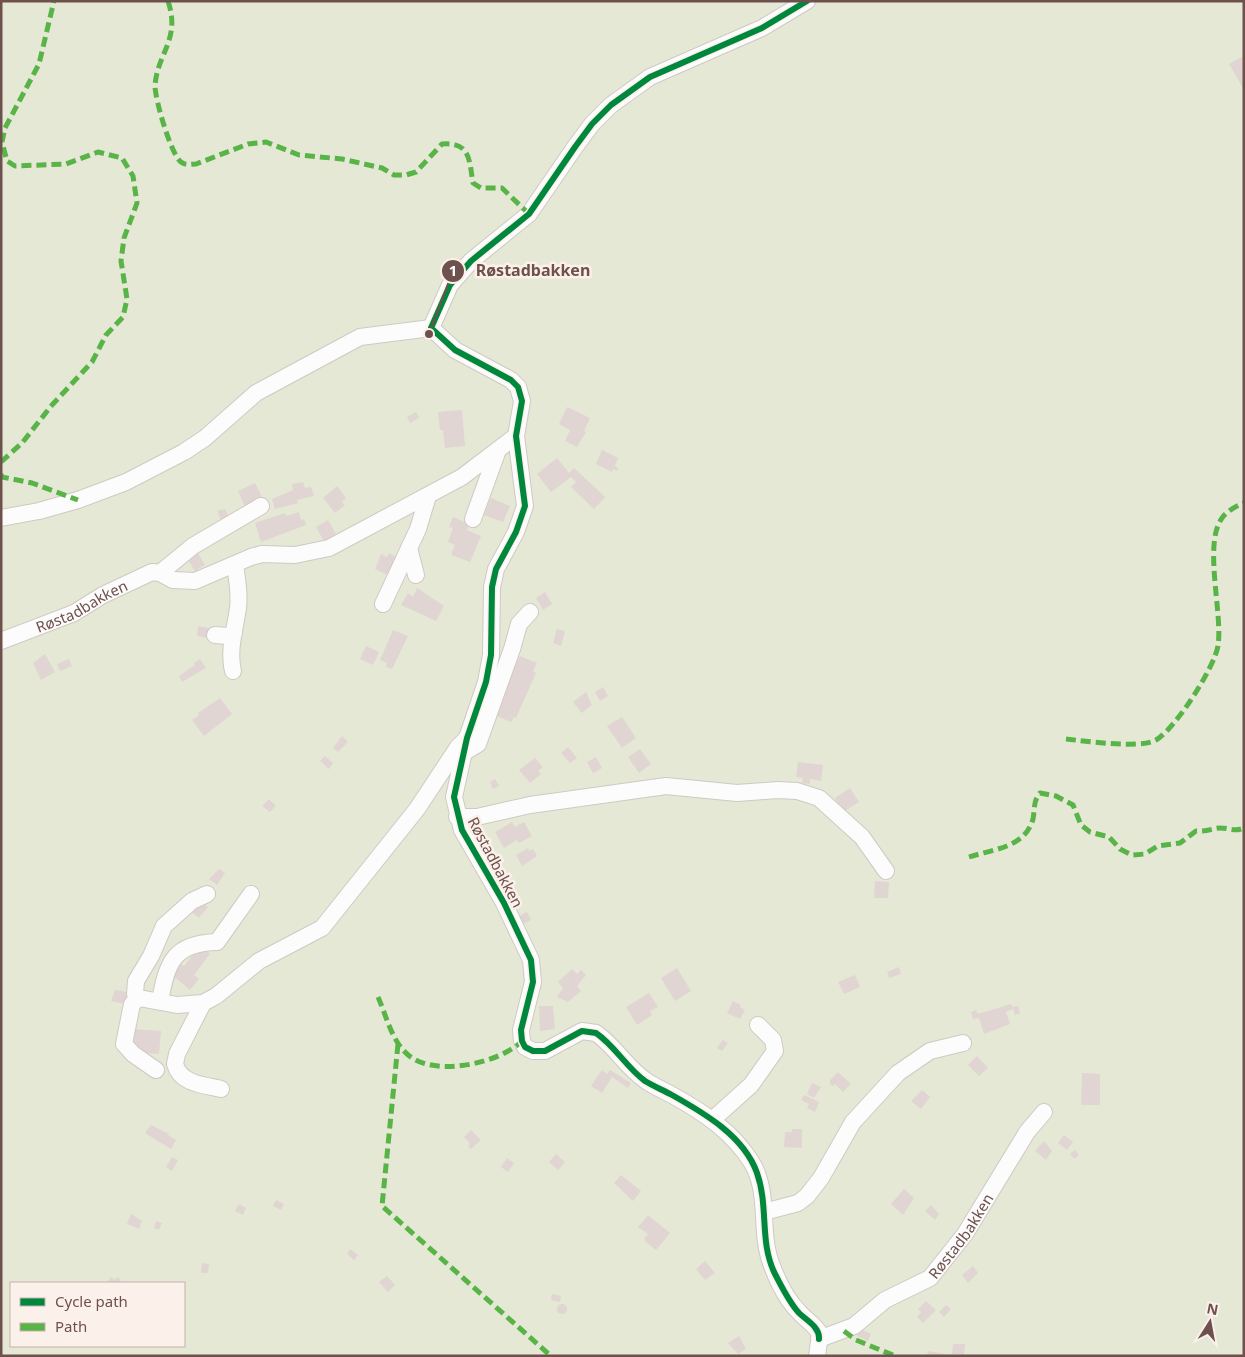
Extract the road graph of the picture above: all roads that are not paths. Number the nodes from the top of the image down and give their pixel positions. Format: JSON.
{"nodes":[{"id":1,"x":806,"y":1,"type":"edge"},
{"id":2,"x":431,"y":328,"type":"junction"},
{"id":3,"x":516,"y":436,"type":"junction"},
{"id":4,"x":498,"y":448,"type":"junction"},
{"id":5,"x":428,"y":496,"type":"junction"},
{"id":6,"x":261,"y":506,"type":"dead end"},
{"id":7,"x":1,"y":518,"type":"edge"},
{"id":8,"x":473,"y":519,"type":"dead end"},
{"id":9,"x":409,"y":548,"type":"junction"},
{"id":10,"x":235,"y":565,"type":"junction"},
{"id":11,"x":160,"y":573,"type":"junction"},
{"id":12,"x":416,"y":575,"type":"dead end"},
{"id":13,"x":383,"y":604,"type":"dead end"},
{"id":14,"x":530,"y":612,"type":"dead end"},
{"id":15,"x":234,"y":633,"type":"junction"},
{"id":16,"x":215,"y":636,"type":"dead end"},
{"id":17,"x":1,"y":641,"type":"edge"},
{"id":18,"x":233,"y":671,"type":"dead end"},
{"id":19,"x":466,"y":745,"type":"junction"},
{"id":20,"x":457,"y":817,"type":"junction"},
{"id":21,"x":886,"y":871,"type":"dead end"},
{"id":22,"x":207,"y":894,"type":"dead end"},
{"id":23,"x":251,"y":894,"type":"dead end"},
{"id":24,"x":139,"y":998,"type":"junction"},
{"id":25,"x":160,"y":1001,"type":"junction"},
{"id":26,"x":203,"y":1003,"type":"junction"},
{"id":27,"x":758,"y":1025,"type":"dead end"},
{"id":28,"x":963,"y":1043,"type":"dead end"},
{"id":29,"x":156,"y":1070,"type":"dead end"},
{"id":30,"x":221,"y":1089,"type":"dead end"},
{"id":31,"x":1044,"y":1112,"type":"dead end"},
{"id":32,"x":712,"y":1120,"type":"junction"},
{"id":33,"x":764,"y":1212,"type":"junction"},
{"id":34,"x":819,"y":1339,"type":"junction"},
{"id":35,"x":817,"y":1356,"type":"edge"}],
"edges":[{"from":1,"to":2,"type":"street"},
{"from":2,"to":3,"type":"street","name":"Røstadbakken"},
{"from":2,"to":7,"type":"street"},
{"from":3,"to":4,"type":"street"},
{"from":3,"to":19,"type":"street","name":"Røstadbakken"},
{"from":4,"to":5,"type":"street"},
{"from":4,"to":8,"type":"street"},
{"from":5,"to":9,"type":"street"},
{"from":5,"to":10,"type":"street"},
{"from":6,"to":11,"type":"street","name":"Røstadbakken"},
{"from":9,"to":12,"type":"street"},
{"from":9,"to":13,"type":"street"},
{"from":10,"to":11,"type":"street"},
{"from":10,"to":15,"type":"street"},
{"from":11,"to":17,"type":"street","name":"Røstadbakken"},
{"from":14,"to":19,"type":"street","name":"Røstadbakken"},
{"from":15,"to":16,"type":"street"},
{"from":15,"to":18,"type":"street"},
{"from":19,"to":20,"type":"street","name":"Røstadbakken"},
{"from":19,"to":26,"type":"street","name":"Røstadbakken"},
{"from":20,"to":21,"type":"street","name":"Røstadbakken"},
{"from":20,"to":32,"type":"street","name":"Røstadbakken"},
{"from":22,"to":24,"type":"street"},
{"from":23,"to":25,"type":"street"},
{"from":24,"to":25,"type":"street","name":"Røstadbakken"},
{"from":24,"to":29,"type":"street"},
{"from":25,"to":26,"type":"street","name":"Røstadbakken"},
{"from":26,"to":30,"type":"street"},
{"from":27,"to":32,"type":"street"},
{"from":28,"to":33,"type":"street"},
{"from":31,"to":34,"type":"street","name":"Røstadbakken"},
{"from":32,"to":33,"type":"street","name":"Røstadbakken"},
{"from":33,"to":34,"type":"street","name":"Røstadbakken"},
{"from":34,"to":35,"type":"street"}]}
